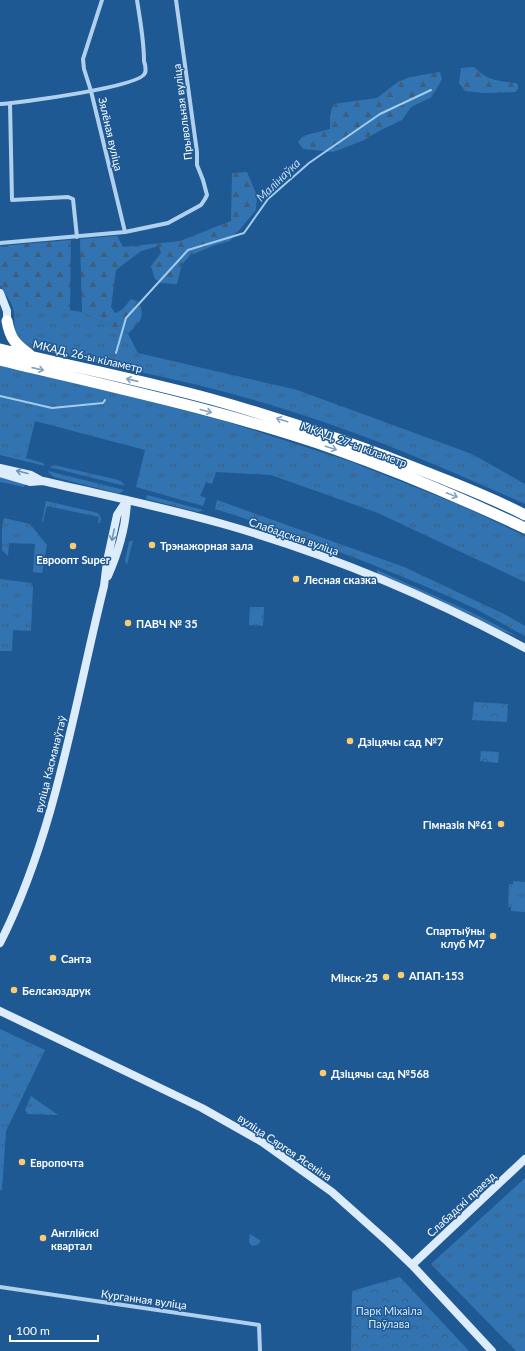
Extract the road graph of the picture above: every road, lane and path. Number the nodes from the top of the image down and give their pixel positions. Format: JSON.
{"nodes":[{"id":1,"x":102,"y":0,"type":"edge"},
{"id":2,"x":137,"y":0,"type":"edge"},
{"id":3,"x":176,"y":0,"type":"edge"},
{"id":4,"x":91,"y":91,"type":"junction"},
{"id":5,"x":10,"y":103,"type":"junction"},
{"id":6,"x":0,"y":104,"type":"edge"},
{"id":7,"x":125,"y":232,"type":"junction"},
{"id":8,"x":77,"y":237,"type":"junction"},
{"id":9,"x":0,"y":243,"type":"edge"},
{"id":10,"x":0,"y":294,"type":"edge"},
{"id":11,"x":7,"y":321,"type":"junction"},
{"id":12,"x":0,"y":331,"type":"edge"},
{"id":13,"x":0,"y":348,"type":"edge"},
{"id":14,"x":32,"y":357,"type":"junction"},
{"id":15,"x":0,"y":360,"type":"edge"},
{"id":16,"x":169,"y":395,"type":"junction"},
{"id":17,"x":0,"y":468,"type":"edge"},
{"id":18,"x":0,"y":473,"type":"edge"},
{"id":19,"x":43,"y":481,"type":"junction"},
{"id":20,"x":127,"y":500,"type":"junction"},
{"id":21,"x":525,"y":515,"type":"edge"},
{"id":22,"x":525,"y":528,"type":"edge"},
{"id":23,"x":525,"y":648,"type":"edge"},
{"id":24,"x":0,"y":943,"type":"edge"},
{"id":25,"x":0,"y":1011,"type":"edge"},
{"id":26,"x":525,"y":1159,"type":"edge"},
{"id":27,"x":412,"y":1265,"type":"junction"},
{"id":28,"x":0,"y":1287,"type":"edge"},
{"id":29,"x":260,"y":1351,"type":"edge"},
{"id":30,"x":492,"y":1351,"type":"edge"}],
"edges":[{"from":1,"to":4,"type":"street","name":"Зялёная вуліца"},
{"from":2,"to":4,"type":"street"},
{"from":3,"to":7,"type":"street","name":"Прывольная вуліца"},
{"from":4,"to":5,"type":"street"},
{"from":4,"to":7,"type":"street","name":"Зялёная вуліца"},
{"from":5,"to":6,"type":"street"},
{"from":5,"to":8,"type":"street"},
{"from":7,"to":8,"type":"street"},
{"from":8,"to":9,"type":"street"},
{"from":10,"to":11,"type":"main road"},
{"from":11,"to":12,"type":"highway"},
{"from":11,"to":14,"type":"highway"},
{"from":13,"to":14,"type":"highway","name":"МКАД, 26-ы кіламетр"},
{"from":16,"to":14,"type":"highway","name":"МКАД, 26-ы кіламетр","one_way":true},
{"from":15,"to":16,"type":"highway","one_way":true},
{"from":21,"to":16,"type":"highway","name":"МКАД, 27-ы кіламетр","one_way":true},
{"from":16,"to":22,"type":"highway","name":"МКАД, 27-ы кіламетр","one_way":true},
{"from":19,"to":17,"type":"main road","name":"Слабадская вуліца","one_way":true},
{"from":18,"to":19,"type":"main road","name":"Слабадская вуліца"},
{"from":19,"to":20,"type":"main road","name":"Слабадская вуліца"},
{"from":20,"to":23,"type":"main road","name":"Слабадская вуліца"},
{"from":20,"to":24,"type":"main road","name":"вуліца Касманаўтаў"},
{"from":25,"to":27,"type":"main road","name":"вуліца Сяргея Ясеніна"},
{"from":26,"to":27,"type":"main road","name":"Слабадскі праезд"},
{"from":27,"to":30,"type":"main road","name":"вуліца Сяргея Ясеніна"},
{"from":28,"to":29,"type":"street","name":"Курганная вуліца"}]}
